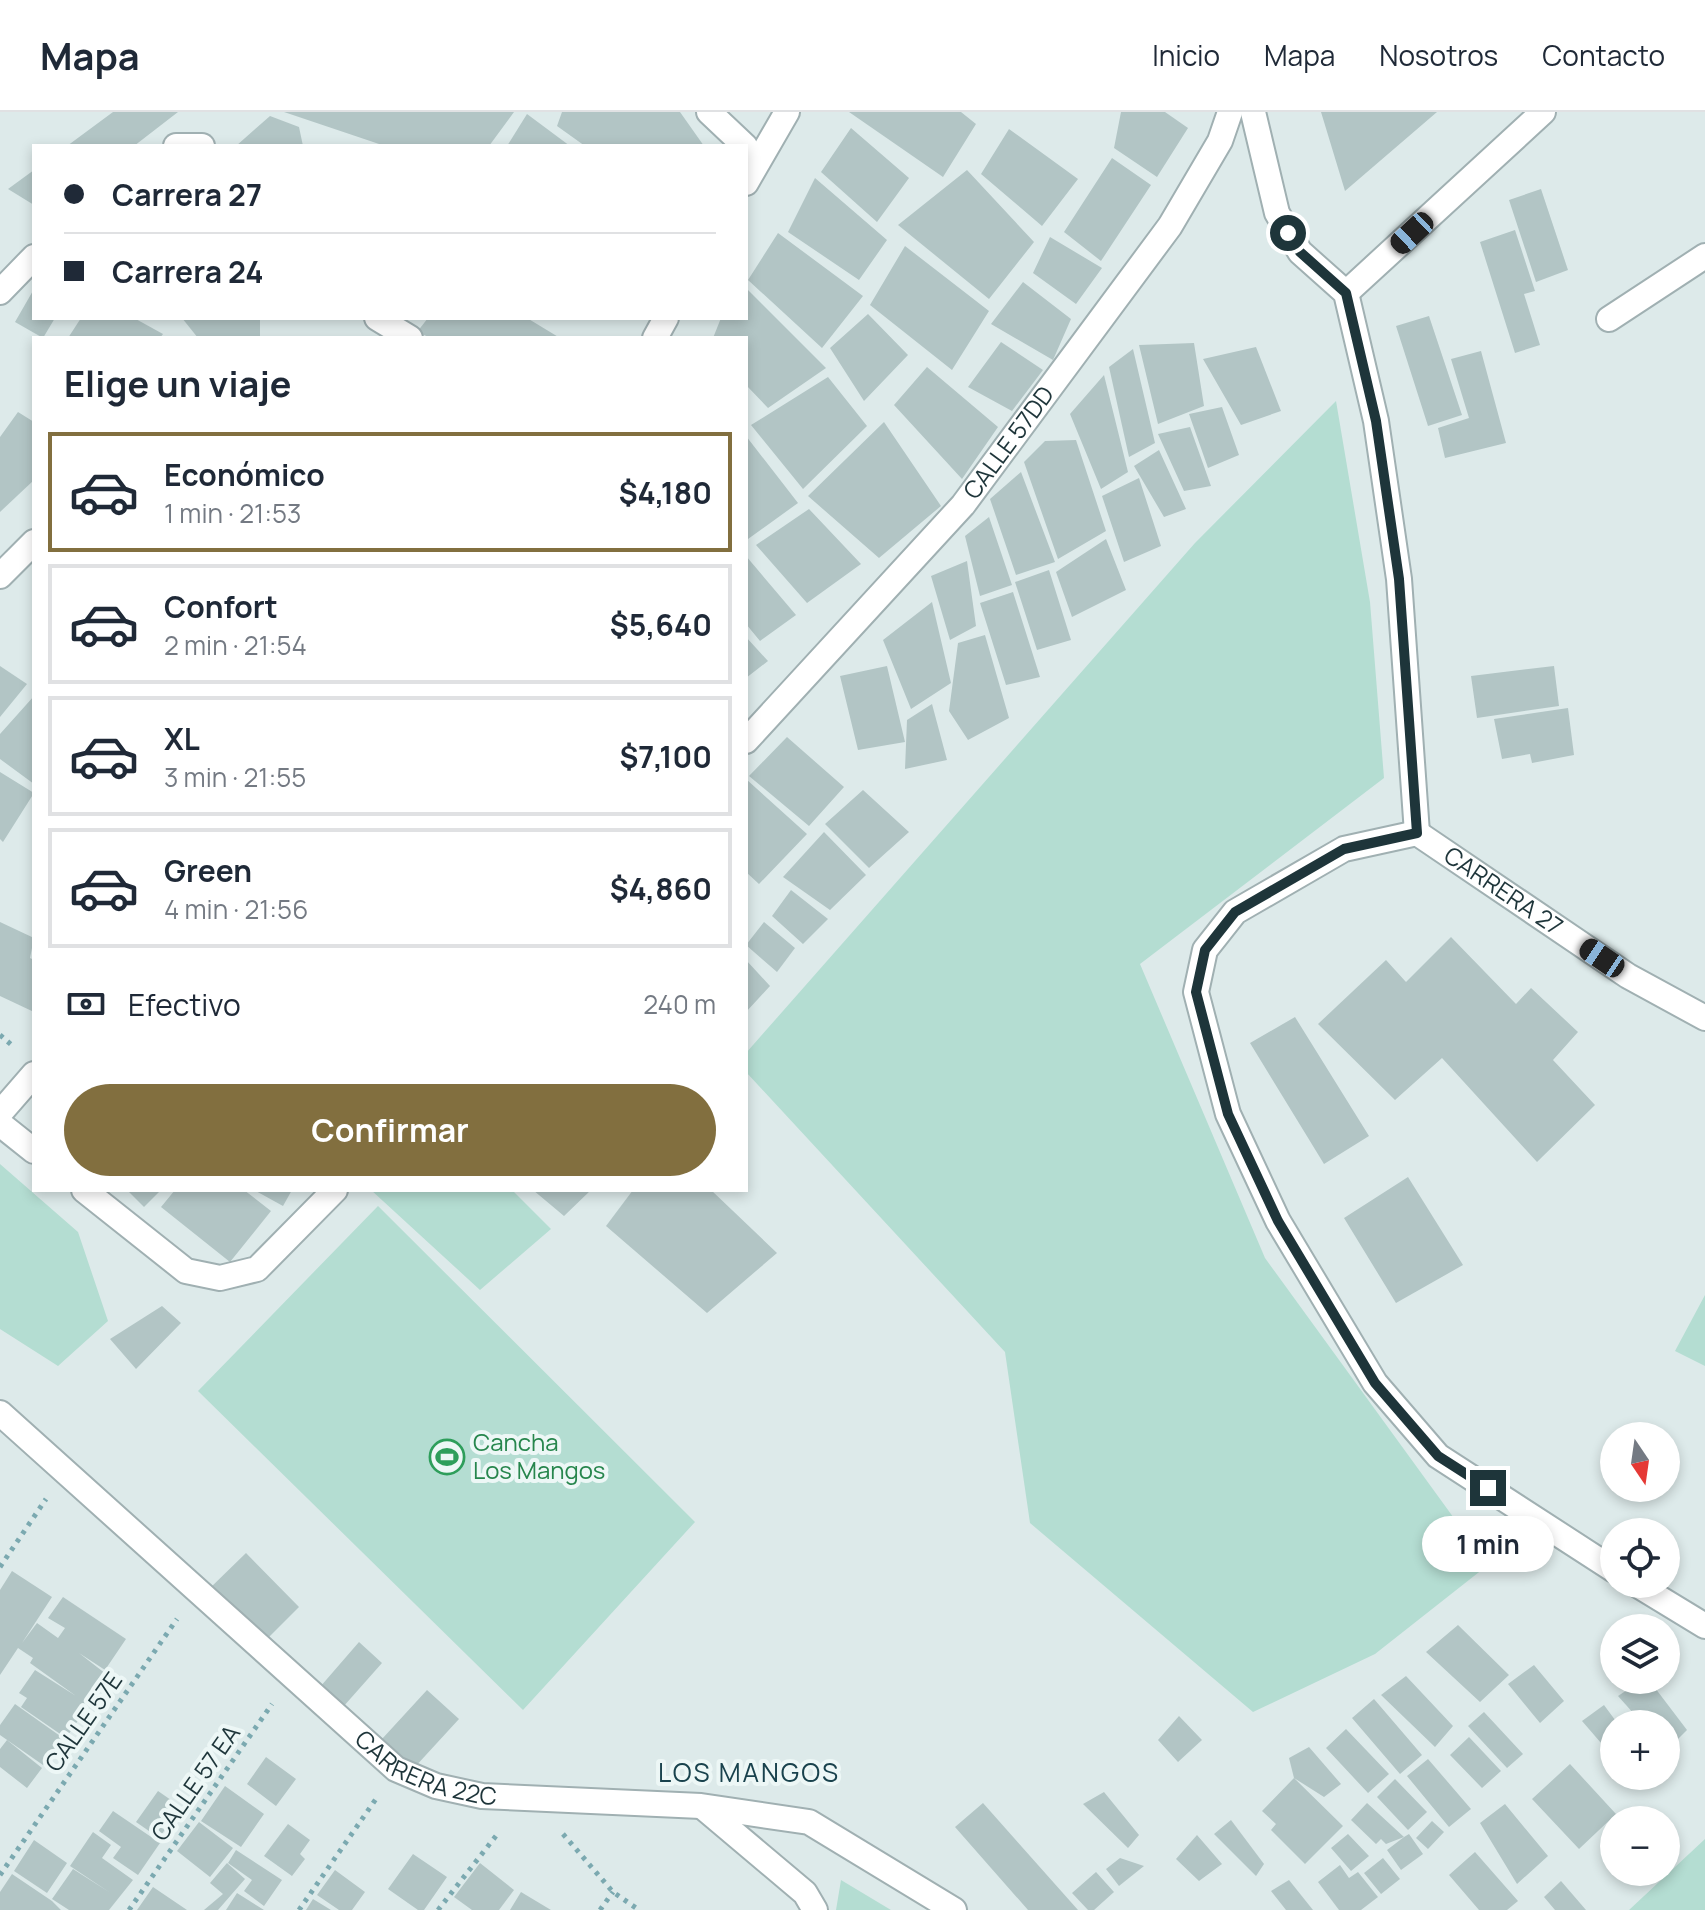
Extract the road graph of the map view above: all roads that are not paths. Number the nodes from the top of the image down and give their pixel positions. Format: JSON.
{"nodes":[{"id":1,"x":709,"y":112,"type":"edge"},
{"id":2,"x":787,"y":112,"type":"edge"},
{"id":3,"x":1230,"y":112,"type":"edge"},
{"id":4,"x":1253,"y":112,"type":"edge"},
{"id":5,"x":1543,"y":112,"type":"edge"},
{"id":6,"x":743,"y":144,"type":"edge"},
{"id":7,"x":750,"y":151,"type":"edge"},
{"id":8,"x":1705,"y":256,"type":"edge"},
{"id":9,"x":32,"y":259,"type":"edge"},
{"id":10,"x":0,"y":292,"type":"edge"},
{"id":11,"x":1346,"y":293,"type":"junction"},
{"id":12,"x":1609,"y":319,"type":"dead end"},
{"id":13,"x":380,"y":320,"type":"edge"},
{"id":14,"x":407,"y":336,"type":"edge"},
{"id":15,"x":32,"y":544,"type":"edge"},
{"id":16,"x":0,"y":576,"type":"edge"},
{"id":17,"x":748,"y":739,"type":"edge"},
{"id":18,"x":1417,"y":833,"type":"junction"},
{"id":19,"x":1705,"y":1018,"type":"edge"},
{"id":20,"x":32,"y":1076,"type":"edge"},
{"id":21,"x":0,"y":1113,"type":"edge"},
{"id":22,"x":0,"y":1124,"type":"edge"},
{"id":23,"x":32,"y":1149,"type":"edge"},
{"id":24,"x":87,"y":1192,"type":"edge"},
{"id":25,"x":333,"y":1192,"type":"edge"},
{"id":26,"x":0,"y":1413,"type":"edge"},
{"id":27,"x":1600,"y":1561,"type":"edge"},
{"id":28,"x":1659,"y":1598,"type":"edge"},
{"id":29,"x":1705,"y":1626,"type":"edge"},
{"id":30,"x":701,"y":1806,"type":"junction"},
{"id":31,"x":815,"y":1910,"type":"edge"},
{"id":32,"x":954,"y":1910,"type":"edge"}],
"edges":[{"from":1,"to":6,"type":"street"},
{"from":2,"to":7,"type":"street"},
{"from":3,"to":17,"type":"street","name":"CALLE 57DD"},
{"from":4,"to":11,"type":"street"},
{"from":5,"to":11,"type":"street"},
{"from":8,"to":12,"type":"street"},
{"from":9,"to":10,"type":"street"},
{"from":11,"to":18,"type":"street"},
{"from":13,"to":14,"type":"street"},
{"from":15,"to":16,"type":"street"},
{"from":18,"to":19,"type":"street","name":"CARRERA 27"},
{"from":18,"to":27,"type":"street"},
{"from":20,"to":21,"type":"street"},
{"from":22,"to":23,"type":"street"},
{"from":24,"to":25,"type":"street"},
{"from":26,"to":30,"type":"street","name":"CARRERA 22C"},
{"from":28,"to":29,"type":"street"},
{"from":30,"to":31,"type":"street"},
{"from":30,"to":32,"type":"street","name":"CARRERA 22C"}]}
